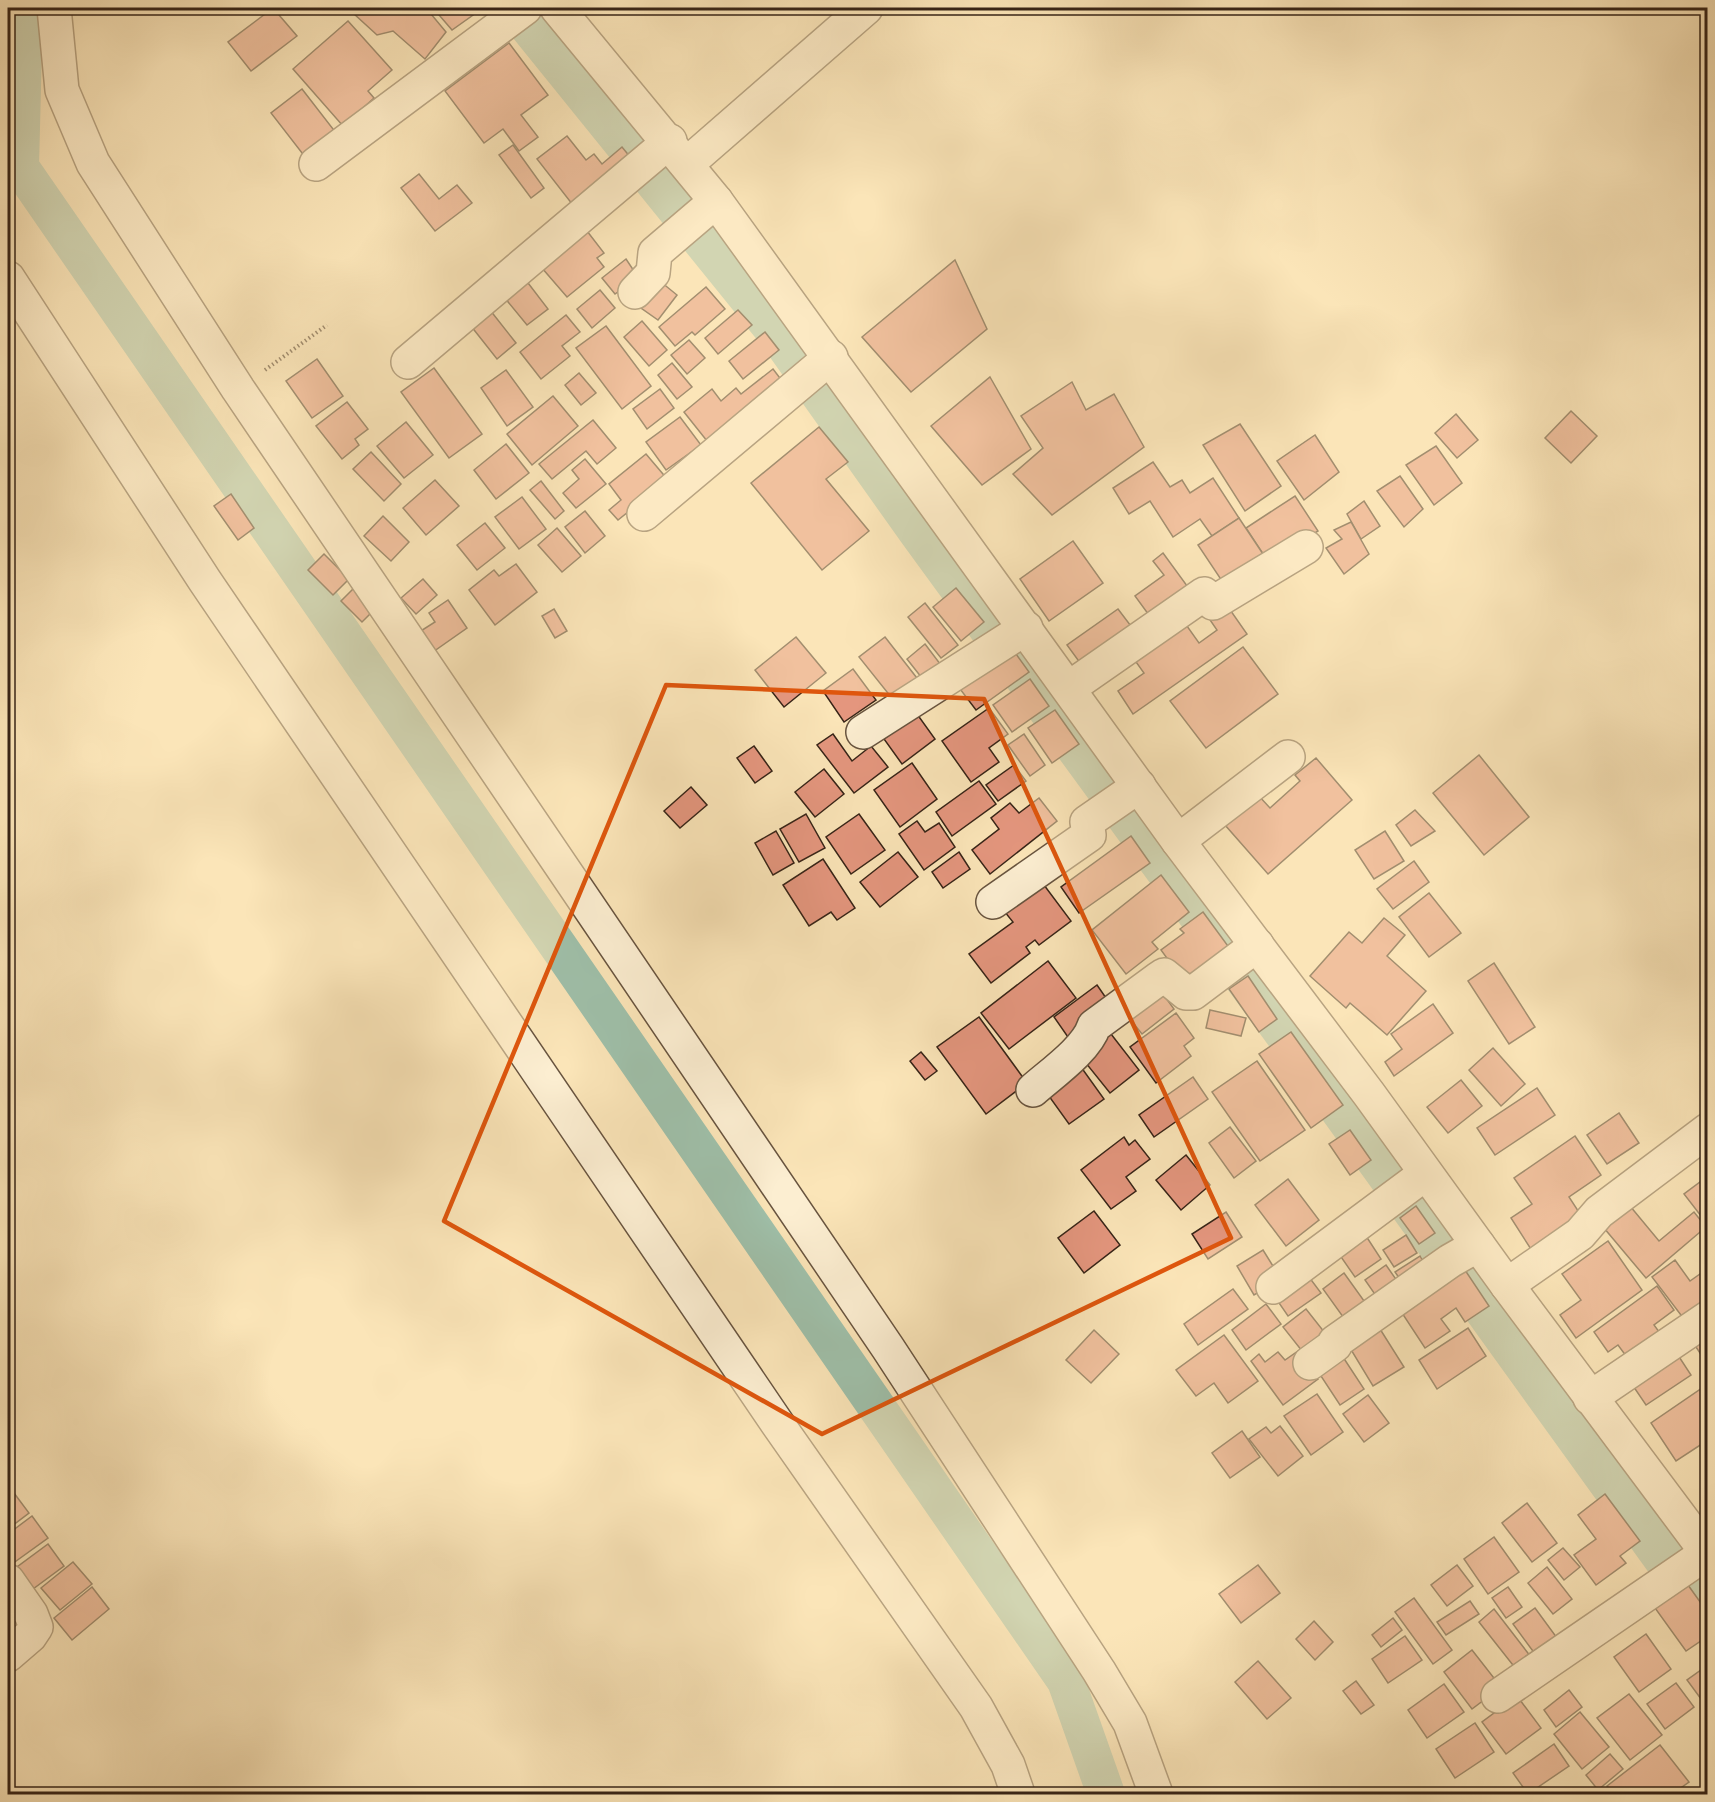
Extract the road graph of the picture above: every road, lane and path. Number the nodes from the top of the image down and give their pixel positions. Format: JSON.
{"nodes":[{"id":1,"x":54,"y":8,"type":"edge"},
{"id":2,"x":557,"y":8,"type":"edge"},
{"id":3,"x":867,"y":8,"type":"edge"},
{"id":4,"x":523,"y":10,"type":"edge"},
{"id":5,"x":663,"y":156,"type":"junction"},
{"id":6,"x":316,"y":164,"type":"dead end"},
{"id":7,"x":702,"y":212,"type":"junction"},
{"id":8,"x":8,"y":278,"type":"edge"},
{"id":9,"x":635,"y":292,"type":"dead end"},
{"id":10,"x":327,"y":325,"type":"dead end"},
{"id":11,"x":408,"y":362,"type":"dead end"},
{"id":12,"x":821,"y":365,"type":"junction"},
{"id":13,"x":238,"y":389,"type":"junction"},
{"id":14,"x":644,"y":514,"type":"dead end"},
{"id":15,"x":1306,"y":547,"type":"dead end"},
{"id":16,"x":1016,"y":636,"type":"junction"},
{"id":17,"x":1069,"y":688,"type":"junction"},
{"id":18,"x":863,"y":732,"type":"dead end"},
{"id":19,"x":1288,"y":757,"type":"dead end"},
{"id":20,"x":1130,"y":792,"type":"junction"},
{"id":21,"x":1178,"y":841,"type":"junction"},
{"id":22,"x":993,"y":902,"type":"dead end"},
{"id":23,"x":1246,"y":953,"type":"junction"},
{"id":24,"x":1033,"y":1090,"type":"dead end"},
{"id":25,"x":1707,"y":1130,"type":"edge"},
{"id":26,"x":1413,"y":1183,"type":"junction"},
{"id":27,"x":1465,"y":1252,"type":"junction"},
{"id":28,"x":1507,"y":1285,"type":"junction"},
{"id":29,"x":1274,"y":1287,"type":"dead end"},
{"id":30,"x":1707,"y":1318,"type":"edge"},
{"id":31,"x":1310,"y":1363,"type":"dead end"},
{"id":32,"x":1590,"y":1398,"type":"junction"},
{"id":33,"x":1699,"y":1558,"type":"edge"},
{"id":34,"x":8,"y":1581,"type":"edge"},
{"id":35,"x":8,"y":1655,"type":"edge"},
{"id":36,"x":1498,"y":1696,"type":"dead end"},
{"id":37,"x":1018,"y":1794,"type":"edge"},
{"id":38,"x":1156,"y":1794,"type":"edge"}],
"edges":[{"from":1,"to":13,"type":"street"},
{"from":2,"to":5,"type":"street"},
{"from":3,"to":5,"type":"street"},
{"from":4,"to":6,"type":"street"},
{"from":5,"to":7,"type":"street"},
{"from":5,"to":11,"type":"street"},
{"from":7,"to":9,"type":"street"},
{"from":7,"to":12,"type":"street"},
{"from":8,"to":37,"type":"street"},
{"from":10,"to":13,"type":"path"},
{"from":12,"to":14,"type":"street"},
{"from":12,"to":16,"type":"street"},
{"from":13,"to":38,"type":"street"},
{"from":15,"to":17,"type":"street"},
{"from":16,"to":17,"type":"street"},
{"from":16,"to":18,"type":"street"},
{"from":17,"to":20,"type":"street"},
{"from":19,"to":21,"type":"street"},
{"from":20,"to":21,"type":"street"},
{"from":20,"to":22,"type":"street"},
{"from":21,"to":23,"type":"street"},
{"from":23,"to":24,"type":"street"},
{"from":23,"to":26,"type":"street"},
{"from":25,"to":28,"type":"street"},
{"from":26,"to":27,"type":"street"},
{"from":26,"to":29,"type":"street"},
{"from":27,"to":28,"type":"street"},
{"from":27,"to":31,"type":"street"},
{"from":28,"to":32,"type":"street"},
{"from":30,"to":32,"type":"street"},
{"from":32,"to":33,"type":"street"},
{"from":33,"to":36,"type":"street"},
{"from":34,"to":35,"type":"street"}]}
